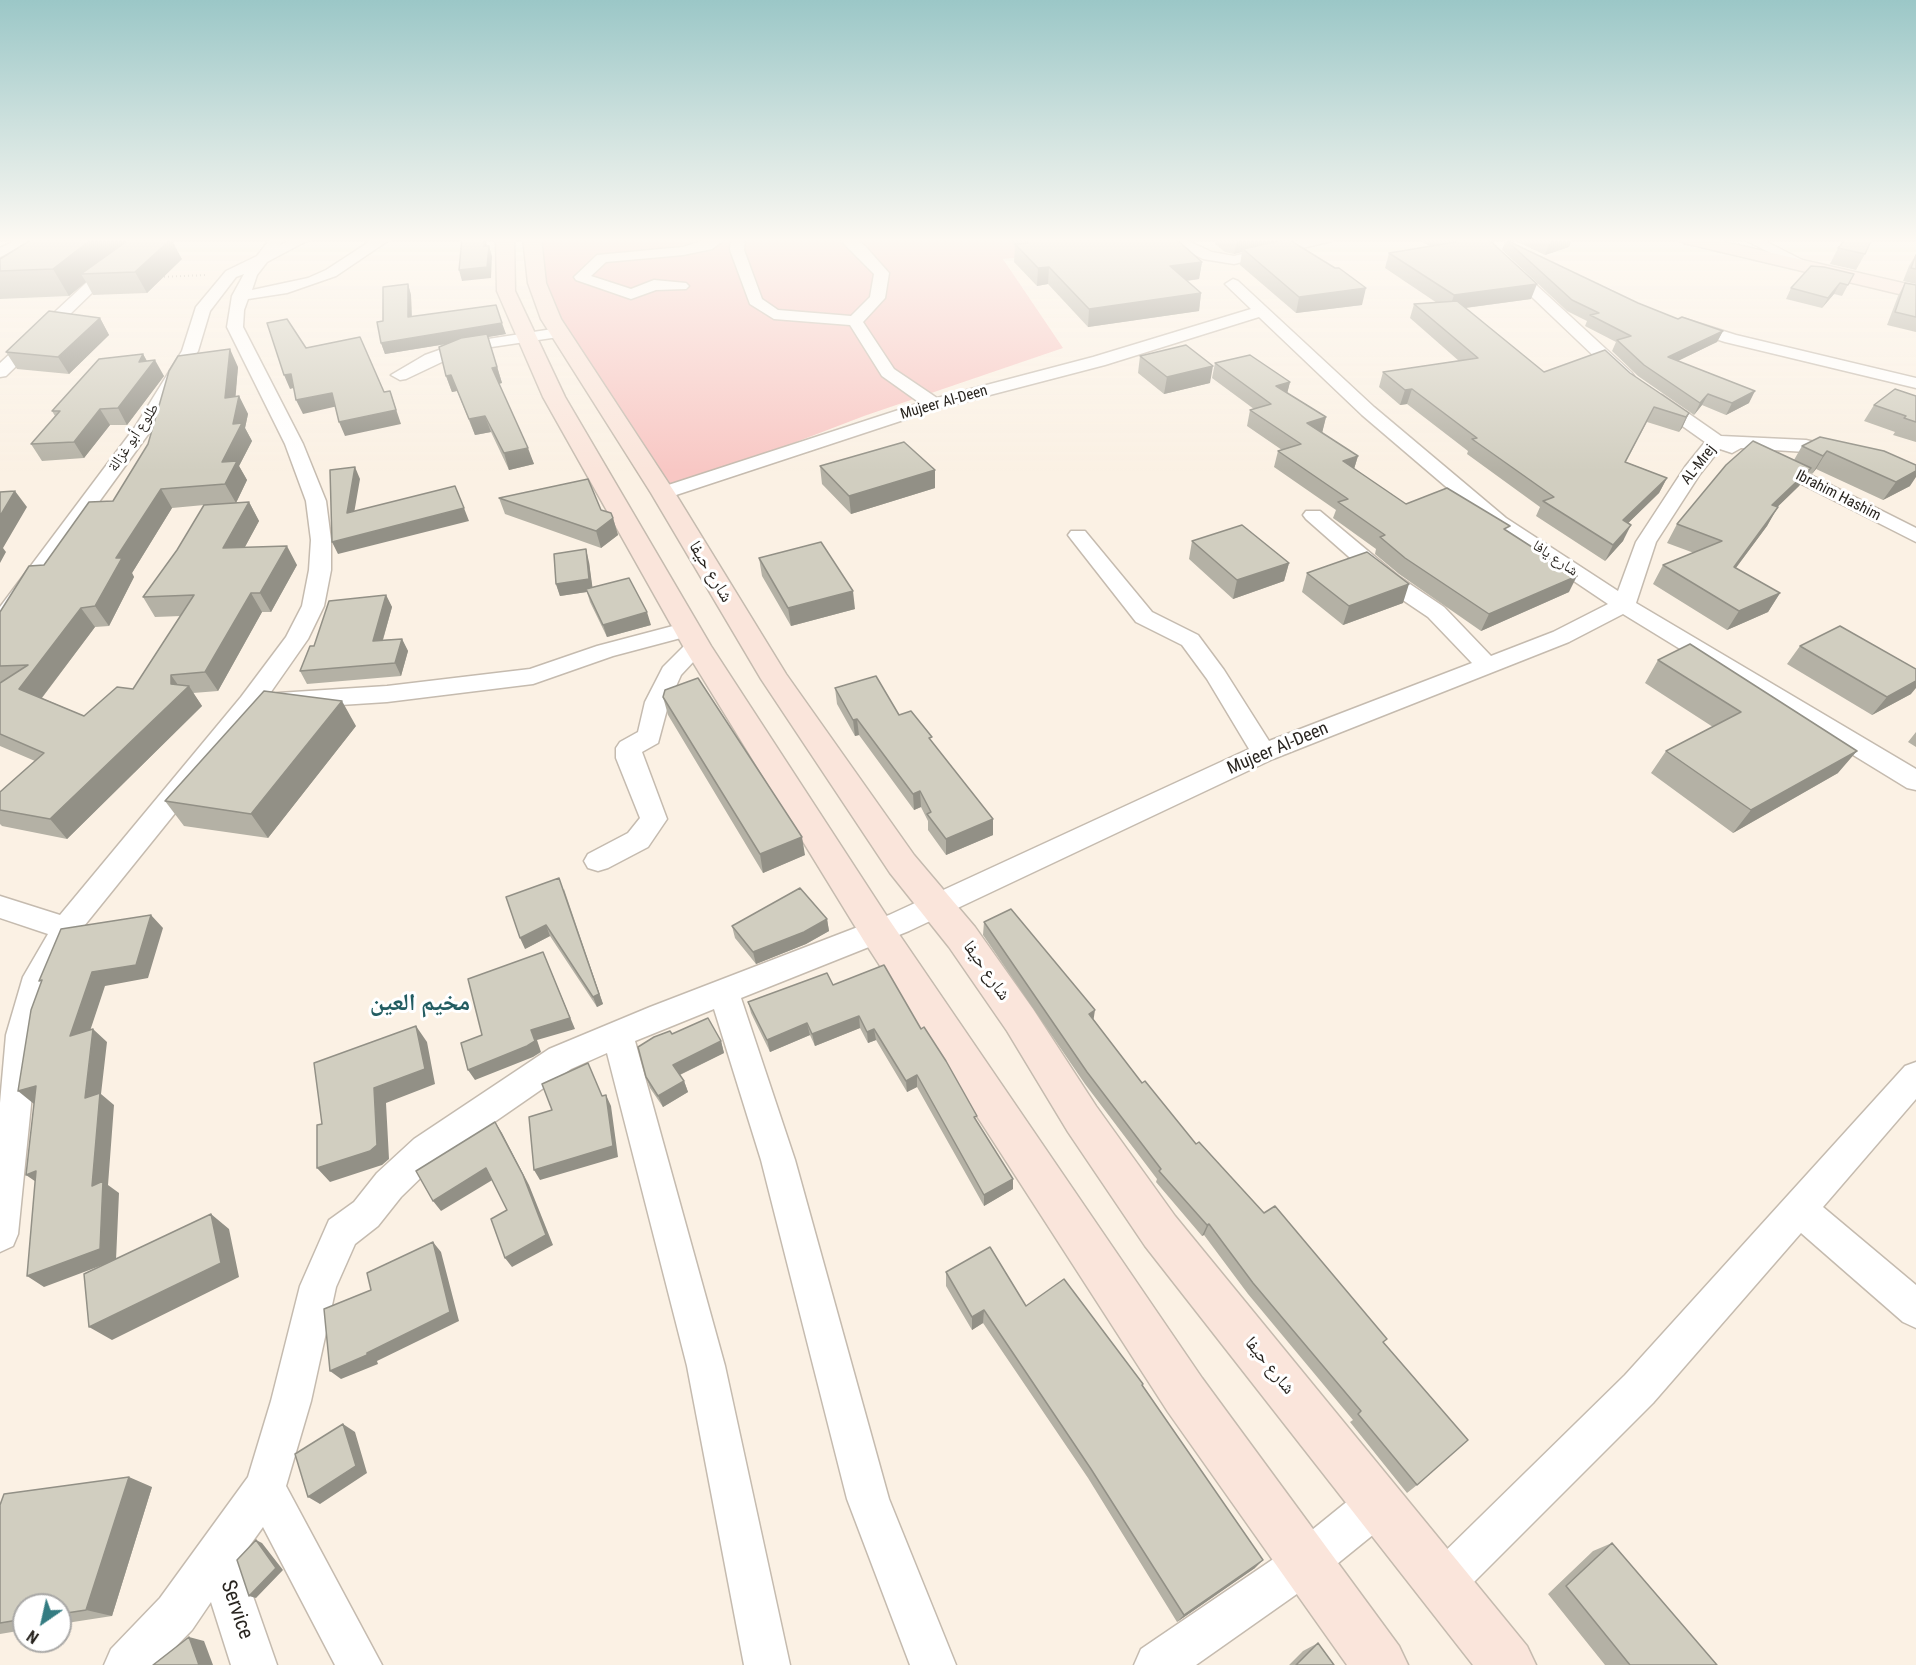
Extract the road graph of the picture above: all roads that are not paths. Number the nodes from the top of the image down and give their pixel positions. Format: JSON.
{"nodes":[{"id":1,"x":60,"y":316,"type":"edge"},
{"id":2,"x":199,"y":316,"type":"edge"},
{"id":3,"x":236,"y":316,"type":"edge"},
{"id":4,"x":517,"y":316,"type":"edge"},
{"id":5,"x":551,"y":316,"type":"edge"},
{"id":6,"x":794,"y":316,"type":"edge"},
{"id":7,"x":860,"y":316,"type":"edge"},
{"id":8,"x":1247,"y":316,"type":"edge"},
{"id":9,"x":1267,"y":316,"type":"edge"},
{"id":10,"x":1560,"y":316,"type":"edge"},
{"id":11,"x":1666,"y":317,"type":"edge"},
{"id":12,"x":855,"y":321,"type":"junction"},
{"id":13,"x":559,"y":333,"type":"junction"},
{"id":14,"x":527,"y":337,"type":"junction"},
{"id":15,"x":0,"y":372,"type":"edge"},
{"id":16,"x":400,"y":375,"type":"dead end"},
{"id":17,"x":1916,"y":383,"type":"edge"},
{"id":18,"x":934,"y":405,"type":"junction"},
{"id":19,"x":1716,"y":441,"type":"junction"},
{"id":20,"x":1857,"y":456,"type":"edge"},
{"id":21,"x":663,"y":493,"type":"junction"},
{"id":22,"x":1313,"y":515,"type":"dead end"},
{"id":23,"x":1078,"y":535,"type":"dead end"},
{"id":24,"x":1916,"y":537,"type":"edge"},
{"id":25,"x":1624,"y":605,"type":"junction"},
{"id":26,"x":0,"y":622,"type":"edge"},
{"id":27,"x":692,"y":637,"type":"junction"},
{"id":28,"x":1488,"y":665,"type":"junction"},
{"id":29,"x":250,"y":703,"type":"junction"},
{"id":30,"x":1264,"y":753,"type":"junction"},
{"id":31,"x":1916,"y":781,"type":"edge"},
{"id":32,"x":598,"y":861,"type":"dead end"},
{"id":33,"x":938,"y":906,"type":"junction"},
{"id":34,"x":0,"y":907,"type":"edge"},
{"id":35,"x":66,"y":928,"type":"junction"},
{"id":36,"x":877,"y":932,"type":"junction"},
{"id":37,"x":724,"y":992,"type":"junction"},
{"id":38,"x":618,"y":1035,"type":"junction"},
{"id":39,"x":1916,"y":1076,"type":"edge"},
{"id":40,"x":1799,"y":1209,"type":"junction"},
{"id":41,"x":0,"y":1234,"type":"edge"},
{"id":42,"x":1916,"y":1309,"type":"edge"},
{"id":43,"x":265,"y":1488,"type":"junction"},
{"id":44,"x":1380,"y":1502,"type":"junction"},
{"id":45,"x":217,"y":1554,"type":"junction"},
{"id":46,"x":1305,"y":1562,"type":"junction"},
{"id":47,"x":1443,"y":1582,"type":"junction"},
{"id":48,"x":127,"y":1665,"type":"edge"},
{"id":49,"x":254,"y":1665,"type":"edge"},
{"id":50,"x":359,"y":1665,"type":"edge"},
{"id":51,"x":767,"y":1665,"type":"edge"},
{"id":52,"x":933,"y":1665,"type":"edge"},
{"id":53,"x":1157,"y":1665,"type":"edge"},
{"id":54,"x":1380,"y":1665,"type":"edge"},
{"id":55,"x":1508,"y":1665,"type":"edge"}],
"edges":[{"from":1,"to":15,"type":"street"},
{"from":2,"to":26,"type":"street","name":"طلوع أبو غزالة"},
{"from":3,"to":29,"type":"street"},
{"from":4,"to":14,"type":"main road"},
{"from":5,"to":13,"type":"main road","name":"شارع حيفا"},
{"from":6,"to":12,"type":"street"},
{"from":7,"to":12,"type":"street"},
{"from":8,"to":18,"type":"street","name":"Mujeer Al-Deen"},
{"from":9,"to":25,"type":"street","name":"شارع يافا"},
{"from":10,"to":19,"type":"street","name":"Ibrahim Hashim"},
{"from":11,"to":17,"type":"street"},
{"from":12,"to":18,"type":"street"},
{"from":13,"to":14,"type":"street"},
{"from":13,"to":21,"type":"main road","name":"شارع حيفا"},
{"from":14,"to":16,"type":"street"},
{"from":14,"to":27,"type":"main road"},
{"from":18,"to":21,"type":"street","name":"Mujeer Al-Deen"},
{"from":19,"to":20,"type":"street","name":"AL-Mrej"},
{"from":19,"to":24,"type":"street","name":"Ibrahim Hashim"},
{"from":19,"to":25,"type":"street","name":"AL-Mrej"},
{"from":21,"to":33,"type":"main road","name":"شارع حيفا"},
{"from":22,"to":28,"type":"street"},
{"from":23,"to":30,"type":"street"},
{"from":25,"to":28,"type":"street","name":"Mujeer Al-Deen"},
{"from":25,"to":31,"type":"street","name":"شارع يافا"},
{"from":27,"to":29,"type":"street"},
{"from":27,"to":32,"type":"street"},
{"from":27,"to":36,"type":"main road"},
{"from":28,"to":30,"type":"street","name":"Mujeer Al-Deen"},
{"from":29,"to":35,"type":"street"},
{"from":30,"to":33,"type":"street","name":"Mujeer Al-Deen"},
{"from":33,"to":36,"type":"street","name":"Mujeer Al-Deen"},
{"from":33,"to":44,"type":"main road","name":"شارع حيفا"},
{"from":34,"to":35,"type":"street"},
{"from":35,"to":41,"type":"street"},
{"from":36,"to":37,"type":"street","name":"Mujeer Al-Deen"},
{"from":36,"to":46,"type":"main road"},
{"from":37,"to":38,"type":"street","name":"Mujeer Al-Deen"},
{"from":37,"to":52,"type":"street"},
{"from":38,"to":43,"type":"street","name":"Mujeer Al-Deen"},
{"from":38,"to":51,"type":"street"},
{"from":39,"to":40,"type":"street"},
{"from":40,"to":42,"type":"street"},
{"from":40,"to":47,"type":"street"},
{"from":43,"to":45,"type":"street","name":"Mujeer Al-Deen"},
{"from":43,"to":50,"type":"street"},
{"from":44,"to":46,"type":"street"},
{"from":44,"to":47,"type":"main road","name":"شارع حيفا"},
{"from":45,"to":48,"type":"street","name":"Mujeer Al-Deen"},
{"from":45,"to":49,"type":"street","name":"Service"},
{"from":46,"to":53,"type":"street"},
{"from":46,"to":54,"type":"main road"},
{"from":47,"to":55,"type":"main road","name":"شارع حيفا"}]}
